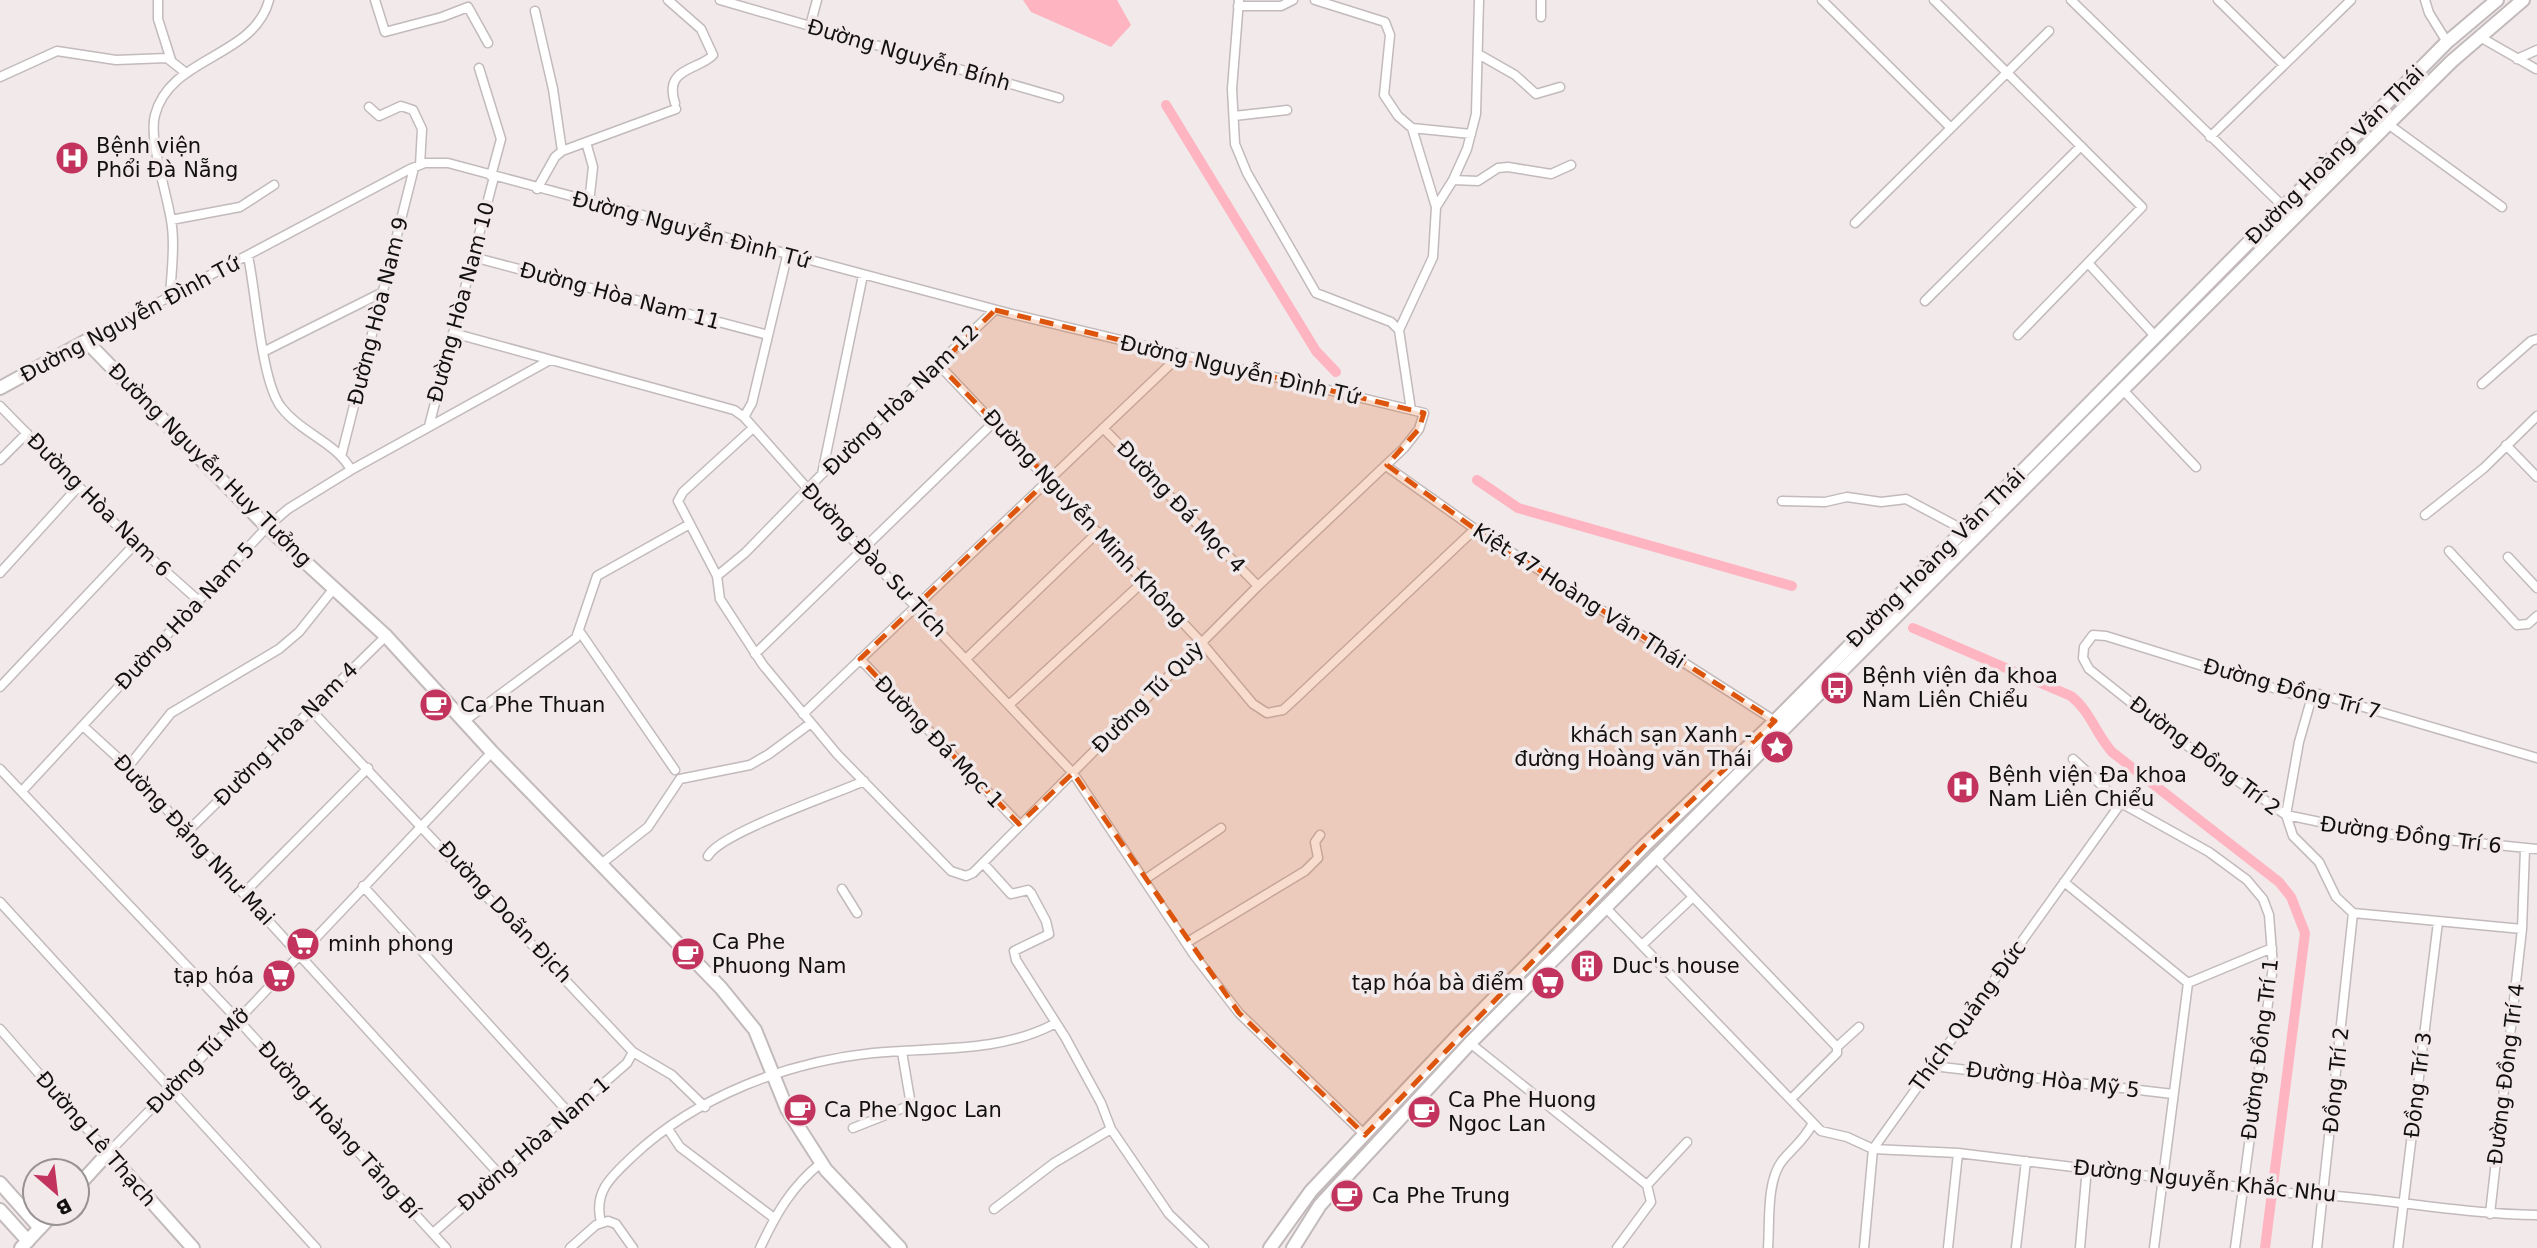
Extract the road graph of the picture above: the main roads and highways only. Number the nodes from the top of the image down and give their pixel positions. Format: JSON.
{"nodes":[{"id":1,"x":2497,"y":0,"type":"edge"},
{"id":2,"x":2523,"y":0,"type":"edge"},
{"id":3,"x":86,"y":341,"type":"joint"},
{"id":4,"x":0,"y":388,"type":"edge"},
{"id":5,"x":1847,"y":658,"type":"junction"},
{"id":6,"x":108,"y":1153,"type":"joint"},
{"id":7,"x":91,"y":1172,"type":"edge"},
{"id":8,"x":0,"y":1183,"type":"edge"},
{"id":9,"x":0,"y":1210,"type":"edge"},
{"id":10,"x":40,"y":1228,"type":"joint"},
{"id":11,"x":25,"y":1244,"type":"edge"},
{"id":12,"x":193,"y":1248,"type":"edge"},
{"id":13,"x":900,"y":1248,"type":"edge"},
{"id":14,"x":1270,"y":1248,"type":"edge"},
{"id":15,"x":1293,"y":1248,"type":"edge"}],
"edges":[{"from":1,"to":5,"type":"main road","name":"Đường Hoàng Văn Thái"},
{"from":2,"to":5,"type":"main road","name":"Đường Hoàng Văn Thái"},
{"from":3,"to":4,"type":"main road","name":"Đường Nguyễn Đình Tứ"},
{"from":3,"to":13,"type":"main road","name":"Đường Nguyễn Huy Tưởng"},
{"from":5,"to":14,"type":"main road","name":"Đường Hoàng Văn Thái"},
{"from":5,"to":15,"type":"main road","name":"Đường Hoàng Văn Thái"},
{"from":6,"to":7,"type":"main road","name":"Đường Tú Mỡ"},
{"from":6,"to":12,"type":"main road","name":"Đường Lê Thạch"},
{"from":8,"to":10,"type":"main road"},
{"from":9,"to":11,"type":"main road"},
{"from":10,"to":11,"type":"main road"}]}
